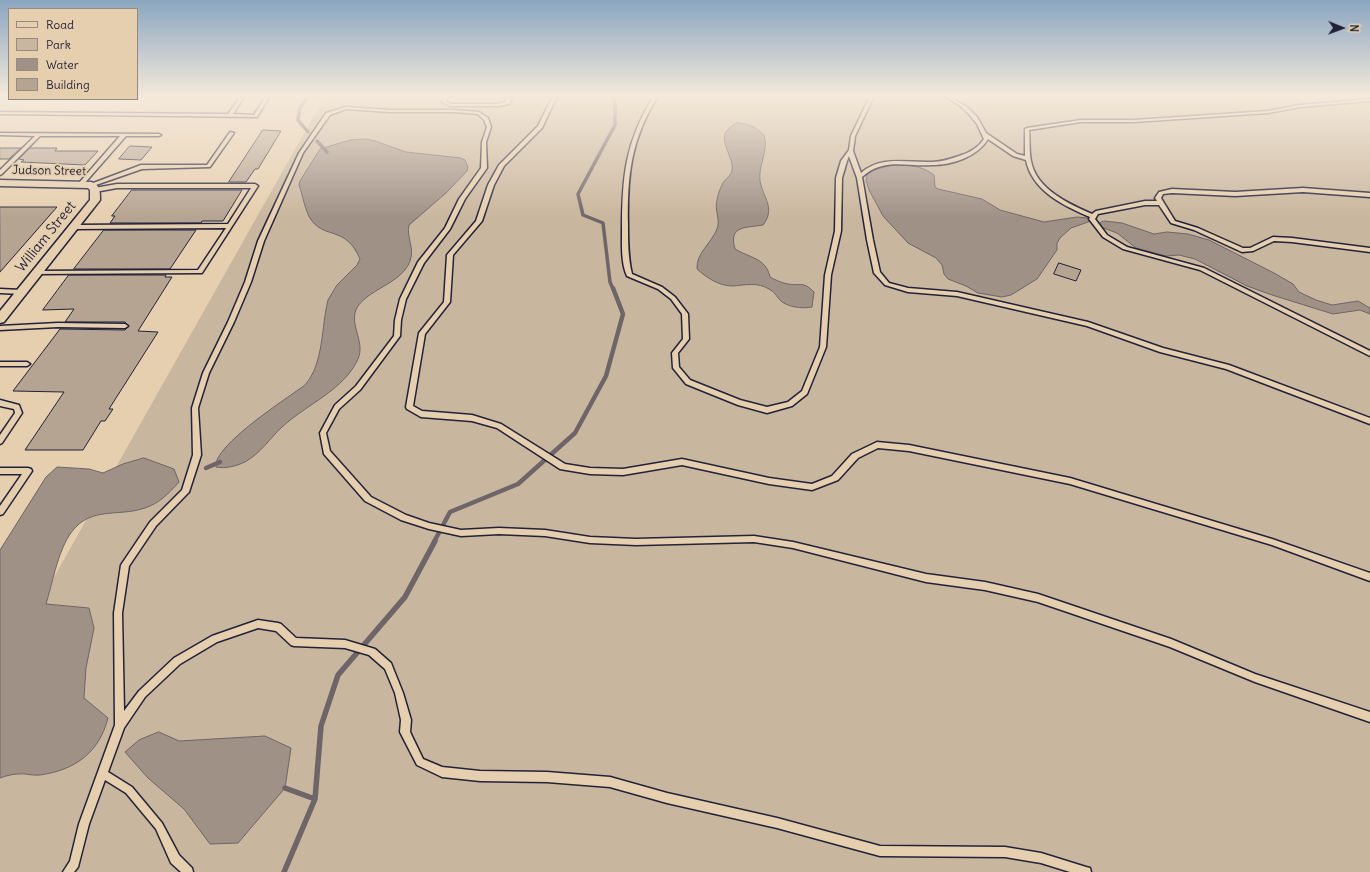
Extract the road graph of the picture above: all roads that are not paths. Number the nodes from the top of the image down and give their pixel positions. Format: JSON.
{"nodes":[{"id":1,"x":35,"y":137,"type":"edge"},
{"id":2,"x":123,"y":137,"type":"edge"},
{"id":3,"x":229,"y":137,"type":"edge"},
{"id":4,"x":312,"y":137,"type":"edge"},
{"id":5,"x":485,"y":137,"type":"edge"},
{"id":6,"x":530,"y":137,"type":"edge"},
{"id":7,"x":635,"y":137,"type":"edge"},
{"id":8,"x":853,"y":137,"type":"edge"},
{"id":9,"x":985,"y":137,"type":"edge"},
{"id":10,"x":988,"y":137,"type":"edge"},
{"id":11,"x":1028,"y":137,"type":"edge"},
{"id":12,"x":850,"y":151,"type":"junction"},
{"id":13,"x":1029,"y":159,"type":"junction"},
{"id":14,"x":0,"y":173,"type":"edge"},
{"id":15,"x":859,"y":177,"type":"junction"},
{"id":16,"x":0,"y":183,"type":"edge"},
{"id":17,"x":89,"y":186,"type":"junction"},
{"id":18,"x":1370,"y":195,"type":"edge"},
{"id":19,"x":1161,"y":203,"type":"junction"},
{"id":20,"x":1094,"y":216,"type":"junction"},
{"id":21,"x":230,"y":226,"type":"junction"},
{"id":22,"x":74,"y":227,"type":"junction"},
{"id":23,"x":1370,"y":250,"type":"edge"},
{"id":24,"x":38,"y":273,"type":"junction"},
{"id":25,"x":0,"y":291,"type":"edge"},
{"id":26,"x":22,"y":292,"type":"junction"},
{"id":27,"x":0,"y":319,"type":"edge"},
{"id":28,"x":126,"y":326,"type":"dead end"},
{"id":29,"x":0,"y":328,"type":"edge"},
{"id":30,"x":1370,"y":354,"type":"edge"},
{"id":31,"x":0,"y":364,"type":"edge"},
{"id":32,"x":27,"y":364,"type":"dead end"},
{"id":33,"x":0,"y":403,"type":"edge"},
{"id":34,"x":1370,"y":421,"type":"edge"},
{"id":35,"x":0,"y":441,"type":"edge"},
{"id":36,"x":0,"y":471,"type":"edge"},
{"id":37,"x":0,"y":512,"type":"edge"},
{"id":38,"x":1370,"y":577,"type":"edge"},
{"id":39,"x":1370,"y":717,"type":"edge"},
{"id":40,"x":120,"y":725,"type":"junction"},
{"id":41,"x":103,"y":774,"type":"junction"},
{"id":42,"x":68,"y":872,"type":"edge"},
{"id":43,"x":188,"y":872,"type":"edge"},
{"id":44,"x":1086,"y":872,"type":"edge"}],
"edges":[{"from":1,"to":14,"type":"lane"},
{"from":2,"to":17,"type":"lane"},
{"from":3,"to":17,"type":"lane"},
{"from":4,"to":40,"type":"lane"},
{"from":5,"to":39,"type":"lane"},
{"from":6,"to":38,"type":"lane"},
{"from":7,"to":12,"type":"lane"},
{"from":8,"to":12,"type":"lane"},
{"from":9,"to":15,"type":"lane"},
{"from":10,"to":13,"type":"lane"},
{"from":11,"to":13,"type":"lane"},
{"from":12,"to":15,"type":"lane"},
{"from":13,"to":20,"type":"lane"},
{"from":15,"to":34,"type":"lane"},
{"from":16,"to":17,"type":"street","name":"Judson Street"},
{"from":17,"to":21,"type":"lane"},
{"from":17,"to":22,"type":"street","name":"William Street"},
{"from":18,"to":19,"type":"lane"},
{"from":19,"to":20,"type":"lane"},
{"from":19,"to":23,"type":"lane"},
{"from":20,"to":30,"type":"lane"},
{"from":21,"to":22,"type":"lane"},
{"from":21,"to":24,"type":"lane"},
{"from":22,"to":24,"type":"street","name":"William Street"},
{"from":24,"to":26,"type":"street","name":"William Street"},
{"from":25,"to":26,"type":"lane"},
{"from":26,"to":27,"type":"street","name":"William Street"},
{"from":28,"to":29,"type":"lane"},
{"from":31,"to":32,"type":"lane"},
{"from":33,"to":35,"type":"lane"},
{"from":36,"to":37,"type":"lane"},
{"from":40,"to":41,"type":"lane"},
{"from":40,"to":44,"type":"lane"},
{"from":41,"to":42,"type":"lane"},
{"from":41,"to":43,"type":"lane"}]}
